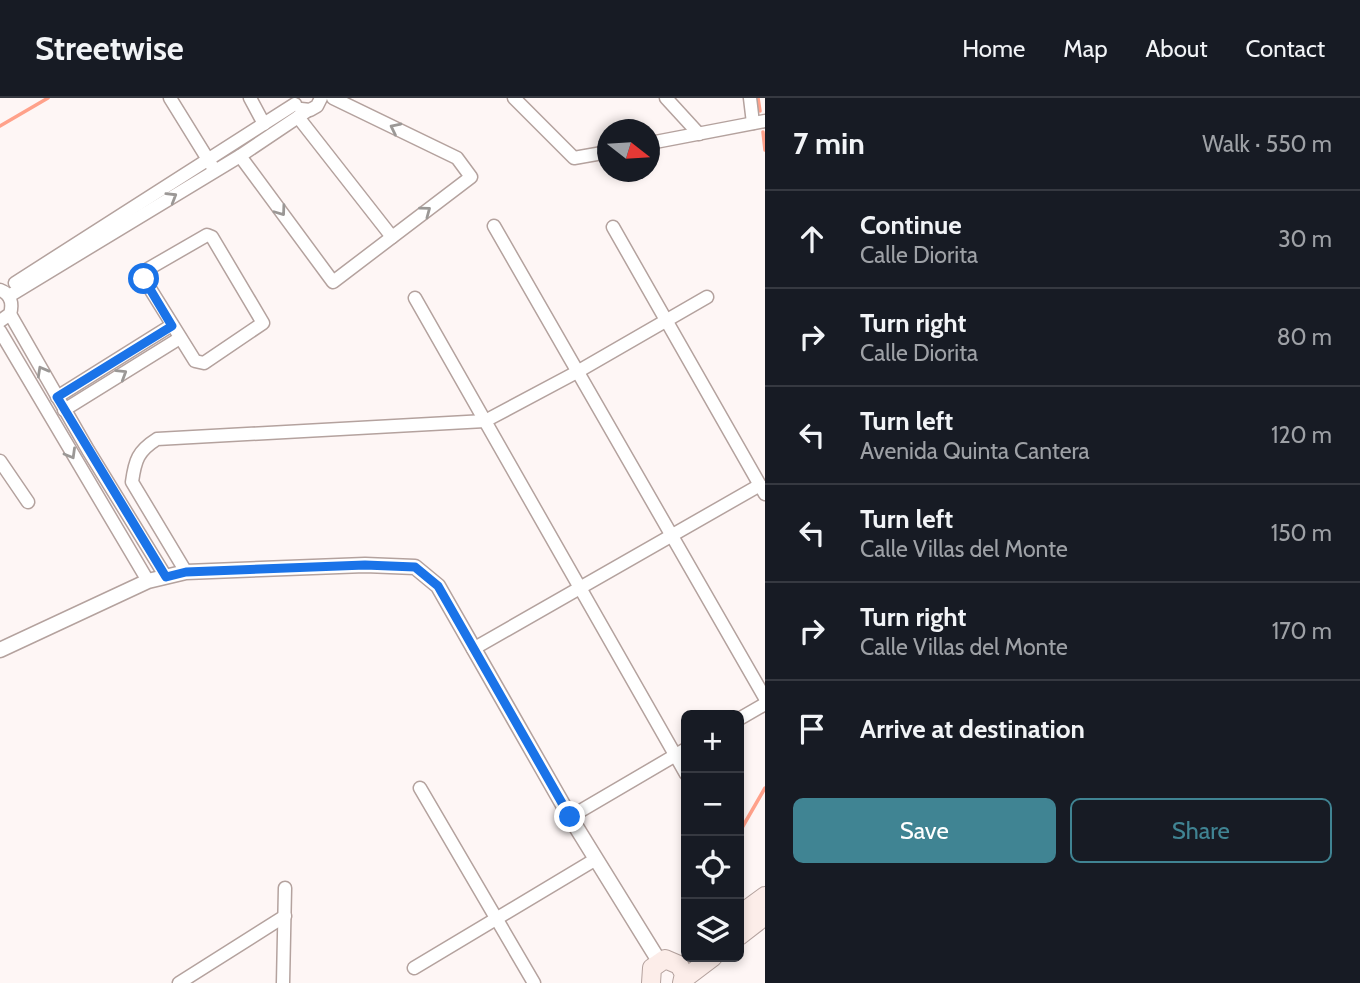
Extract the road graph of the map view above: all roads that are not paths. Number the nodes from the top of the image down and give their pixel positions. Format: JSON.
{"nodes":[{"id":1,"x":170,"y":98,"type":"edge"},
{"id":2,"x":250,"y":98,"type":"edge"},
{"id":3,"x":321,"y":98,"type":"edge"},
{"id":4,"x":333,"y":98,"type":"edge"},
{"id":5,"x":514,"y":98,"type":"edge"},
{"id":6,"x":666,"y":98,"type":"edge"},
{"id":7,"x":750,"y":98,"type":"edge"},
{"id":8,"x":298,"y":107,"type":"edge"},
{"id":9,"x":759,"y":122,"type":"edge"},
{"id":10,"x":264,"y":124,"type":"junction"},
{"id":11,"x":699,"y":134,"type":"junction"},
{"id":12,"x":660,"y":141,"type":"edge"},
{"id":13,"x":597,"y":154,"type":"edge"},
{"id":14,"x":240,"y":156,"type":"junction"},
{"id":15,"x":212,"y":166,"type":"junction"},
{"id":16,"x":494,"y":226,"type":"dead end"},
{"id":17,"x":613,"y":228,"type":"dead end"},
{"id":18,"x":392,"y":237,"type":"junction"},
{"id":19,"x":4,"y":292,"type":"edge"},
{"id":20,"x":707,"y":296,"type":"dead end"},
{"id":21,"x":415,"y":298,"type":"dead end"},
{"id":22,"x":5,"y":318,"type":"edge"},
{"id":23,"x":666,"y":320,"type":"junction"},
{"id":24,"x":172,"y":326,"type":"junction"},
{"id":25,"x":0,"y":331,"type":"edge"},
{"id":26,"x":180,"y":338,"type":"junction"},
{"id":27,"x":577,"y":372,"type":"junction"},
{"id":28,"x":57,"y":397,"type":"junction"},
{"id":29,"x":64,"y":410,"type":"junction"},
{"id":30,"x":485,"y":421,"type":"junction"},
{"id":31,"x":0,"y":461,"type":"edge"},
{"id":32,"x":762,"y":489,"type":"edge"},
{"id":33,"x":28,"y":502,"type":"dead end"},
{"id":34,"x":672,"y":536,"type":"junction"},
{"id":35,"x":186,"y":572,"type":"junction"},
{"id":36,"x":166,"y":577,"type":"junction"},
{"id":37,"x":148,"y":581,"type":"junction"},
{"id":38,"x":580,"y":588,"type":"junction"},
{"id":39,"x":473,"y":649,"type":"junction"},
{"id":40,"x":0,"y":650,"type":"edge"},
{"id":41,"x":765,"y":701,"type":"edge"},
{"id":42,"x":744,"y":716,"type":"edge"},
{"id":43,"x":681,"y":752,"type":"edge"},
{"id":44,"x":420,"y":788,"type":"dead end"},
{"id":45,"x":570,"y":817,"type":"junction"},
{"id":46,"x":596,"y":859,"type":"junction"},
{"id":47,"x":285,"y":888,"type":"dead end"},
{"id":48,"x":765,"y":896,"type":"edge"},
{"id":49,"x":744,"y":911,"type":"edge"},
{"id":50,"x":285,"y":916,"type":"junction"},
{"id":51,"x":765,"y":916,"type":"edge"},
{"id":52,"x":496,"y":919,"type":"junction"},
{"id":53,"x":744,"y":932,"type":"edge"},
{"id":54,"x":681,"y":953,"type":"edge"},
{"id":55,"x":707,"y":962,"type":"edge"},
{"id":56,"x":414,"y":968,"type":"dead end"},
{"id":57,"x":654,"y":972,"type":"edge"},
{"id":58,"x":683,"y":981,"type":"edge"},
{"id":59,"x":180,"y":983,"type":"edge"},
{"id":60,"x":283,"y":983,"type":"edge"},
{"id":61,"x":534,"y":983,"type":"edge"}],
"edges":[{"from":1,"to":15,"type":"street"},
{"from":2,"to":10,"type":"street"},
{"from":3,"to":8,"type":"street"},
{"from":18,"to":4,"type":"street","one_way":true},
{"from":5,"to":13,"type":"street"},
{"from":6,"to":11,"type":"street"},
{"from":7,"to":9,"type":"street"},
{"from":8,"to":10,"type":"street"},
{"from":8,"to":14,"type":"street"},
{"from":8,"to":18,"type":"street"},
{"from":9,"to":11,"type":"street"},
{"from":10,"to":15,"type":"street"},
{"from":11,"to":12,"type":"street"},
{"from":14,"to":15,"type":"street"},
{"from":14,"to":18,"type":"street","one_way":true},
{"from":15,"to":19,"type":"street"},
{"from":16,"to":27,"type":"street"},
{"from":17,"to":23,"type":"street"},
{"from":19,"to":22,"type":"street"},
{"from":20,"to":23,"type":"street"},
{"from":21,"to":30,"type":"street"},
{"from":28,"to":22,"type":"street","one_way":true},
{"from":23,"to":27,"type":"street"},
{"from":23,"to":32,"type":"street"},
{"from":24,"to":26,"type":"street"},
{"from":24,"to":26,"type":"street"},
{"from":24,"to":28,"type":"street"},
{"from":25,"to":37,"type":"street","one_way":true},
{"from":29,"to":26,"type":"street","one_way":true},
{"from":27,"to":30,"type":"street"},
{"from":27,"to":34,"type":"street"},
{"from":28,"to":29,"type":"street"},
{"from":29,"to":36,"type":"street"},
{"from":30,"to":35,"type":"street"},
{"from":30,"to":38,"type":"street"},
{"from":31,"to":33,"type":"street"},
{"from":32,"to":34,"type":"street"},
{"from":34,"to":38,"type":"street"},
{"from":34,"to":41,"type":"street"},
{"from":35,"to":36,"type":"street"},
{"from":35,"to":39,"type":"street"},
{"from":36,"to":37,"type":"street"},
{"from":37,"to":40,"type":"street"},
{"from":38,"to":39,"type":"street"},
{"from":38,"to":43,"type":"street"},
{"from":39,"to":45,"type":"street"},
{"from":41,"to":42,"type":"street"},
{"from":43,"to":45,"type":"street"},
{"from":44,"to":52,"type":"street"},
{"from":45,"to":46,"type":"street"},
{"from":46,"to":52,"type":"street"},
{"from":46,"to":57,"type":"street"},
{"from":47,"to":50,"type":"street"},
{"from":48,"to":49,"type":"main road"},
{"from":50,"to":59,"type":"street"},
{"from":50,"to":60,"type":"street"},
{"from":51,"to":53,"type":"main road"},
{"from":52,"to":56,"type":"street"},
{"from":52,"to":61,"type":"street"},
{"from":54,"to":57,"type":"main road"},
{"from":55,"to":58,"type":"main road"},
{"from":57,"to":58,"type":"main road"}]}
